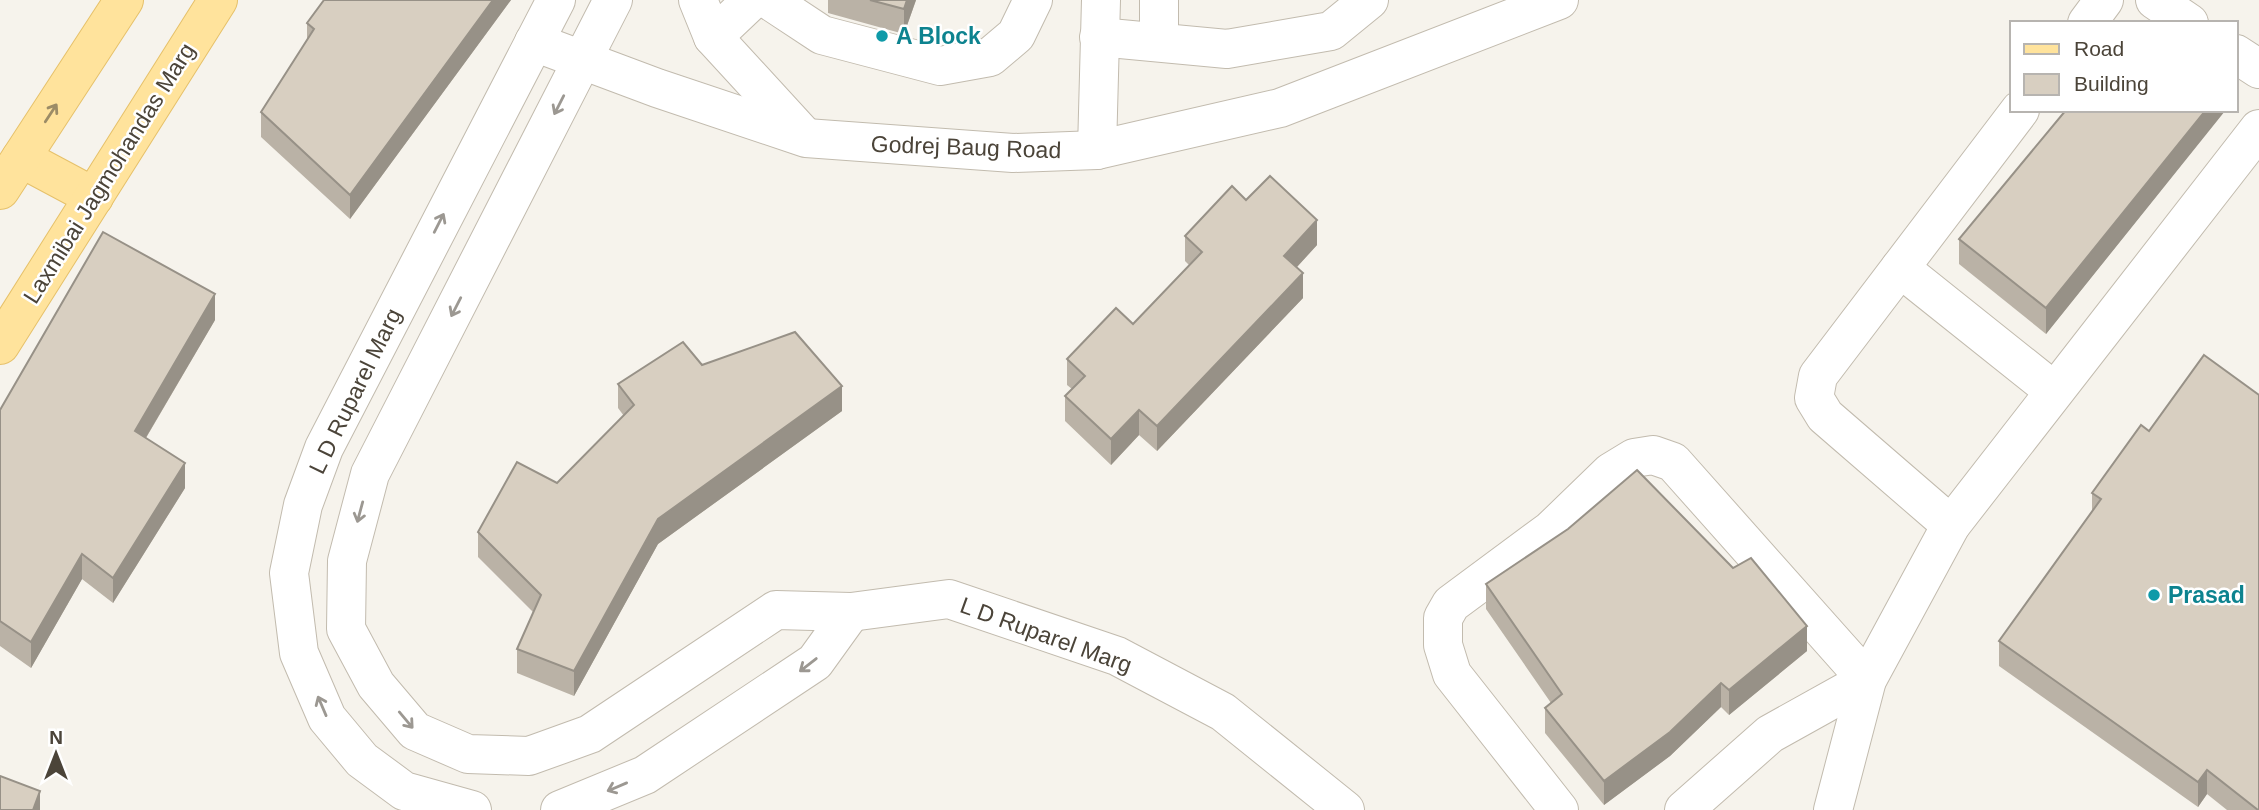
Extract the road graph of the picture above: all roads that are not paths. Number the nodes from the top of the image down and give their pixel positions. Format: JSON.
{"nodes":[{"id":1,"x":124,"y":0,"type":"edge"},
{"id":2,"x":218,"y":0,"type":"edge"},
{"id":3,"x":556,"y":0,"type":"edge"},
{"id":4,"x":612,"y":0,"type":"edge"},
{"id":5,"x":698,"y":0,"type":"edge"},
{"id":6,"x":752,"y":0,"type":"edge"},
{"id":7,"x":769,"y":0,"type":"edge"},
{"id":8,"x":1032,"y":0,"type":"edge"},
{"id":9,"x":1159,"y":0,"type":"edge"},
{"id":10,"x":1369,"y":0,"type":"edge"},
{"id":11,"x":1559,"y":0,"type":"edge"},
{"id":12,"x":2104,"y":0,"type":"edge"},
{"id":13,"x":2155,"y":0,"type":"edge"},
{"id":14,"x":1100,"y":18,"type":"edge"},
{"id":15,"x":2088,"y":21,"type":"edge"},
{"id":16,"x":2186,"y":21,"type":"edge"},
{"id":17,"x":713,"y":37,"type":"junction"},
{"id":18,"x":534,"y":42,"type":"junction"},
{"id":19,"x":1159,"y":42,"type":"junction"},
{"id":20,"x":2238,"y":55,"type":"edge"},
{"id":21,"x":582,"y":60,"type":"junction"},
{"id":22,"x":2259,"y":69,"type":"edge"},
{"id":23,"x":2018,"y":112,"type":"edge"},
{"id":24,"x":2259,"y":129,"type":"edge"},
{"id":25,"x":806,"y":138,"type":"junction"},
{"id":26,"x":1097,"y":150,"type":"junction"},
{"id":27,"x":21,"y":158,"type":"junction"},
{"id":28,"x":0,"y":190,"type":"edge"},
{"id":29,"x":94,"y":198,"type":"junction"},
{"id":30,"x":1900,"y":268,"type":"junction"},
{"id":31,"x":0,"y":345,"type":"edge"},
{"id":32,"x":2054,"y":391,"type":"junction"},
{"id":33,"x":1951,"y":525,"type":"junction"},
{"id":34,"x":851,"y":612,"type":"junction"},
{"id":35,"x":1867,"y":680,"type":"junction"},
{"id":36,"x":472,"y":810,"type":"edge"},
{"id":37,"x":560,"y":810,"type":"edge"},
{"id":38,"x":1345,"y":810,"type":"edge"},
{"id":39,"x":1559,"y":810,"type":"edge"},
{"id":40,"x":1684,"y":810,"type":"edge"},
{"id":41,"x":1832,"y":810,"type":"edge"}],
"edges":[{"from":27,"to":1,"type":"main road","one_way":true},
{"from":2,"to":29,"type":"main road","name":"Laxmibai Jagmohandas Marg"},
{"from":3,"to":18,"type":"street","name":"L D Ruparel Marg"},
{"from":4,"to":21,"type":"street","name":"L D Ruparel Marg"},
{"from":5,"to":17,"type":"street"},
{"from":6,"to":17,"type":"street"},
{"from":7,"to":8,"type":"street"},
{"from":9,"to":19,"type":"street"},
{"from":10,"to":19,"type":"street"},
{"from":11,"to":26,"type":"street","name":"Godrej Baug Road"},
{"from":12,"to":15,"type":"street"},
{"from":13,"to":16,"type":"street"},
{"from":14,"to":19,"type":"street"},
{"from":14,"to":26,"type":"street"},
{"from":17,"to":25,"type":"street"},
{"from":18,"to":21,"type":"street","name":"Godrej Baug Road"},
{"from":36,"to":18,"type":"street","name":"L D Ruparel Marg","one_way":true},
{"from":20,"to":22,"type":"street"},
{"from":21,"to":25,"type":"street","name":"Godrej Baug Road"},
{"from":21,"to":34,"type":"street","name":"L D Ruparel Marg","one_way":true},
{"from":23,"to":30,"type":"street"},
{"from":24,"to":32,"type":"street"},
{"from":25,"to":26,"type":"street","name":"Godrej Baug Road"},
{"from":27,"to":28,"type":"main road"},
{"from":27,"to":29,"type":"main road"},
{"from":29,"to":31,"type":"main road","name":"Laxmibai Jagmohandas Marg"},
{"from":30,"to":32,"type":"street"},
{"from":30,"to":33,"type":"street"},
{"from":32,"to":33,"type":"street"},
{"from":33,"to":35,"type":"street"},
{"from":34,"to":37,"type":"street","one_way":true},
{"from":34,"to":38,"type":"street","name":"L D Ruparel Marg"},
{"from":35,"to":39,"type":"street"},
{"from":35,"to":40,"type":"street"},
{"from":35,"to":41,"type":"street"}]}
